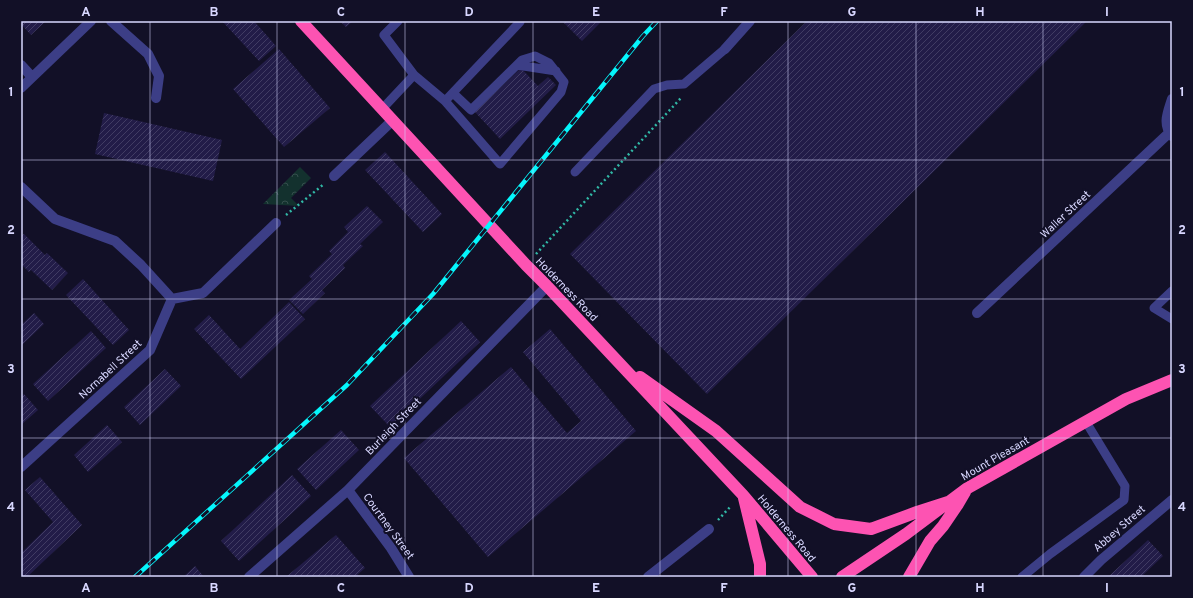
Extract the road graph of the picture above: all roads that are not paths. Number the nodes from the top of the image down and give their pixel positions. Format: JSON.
{"nodes":[{"id":1,"x":91,"y":21,"type":"edge"},
{"id":2,"x":111,"y":21,"type":"edge"},
{"id":3,"x":301,"y":21,"type":"edge"},
{"id":4,"x":398,"y":21,"type":"edge"},
{"id":5,"x":519,"y":21,"type":"edge"},
{"id":6,"x":750,"y":21,"type":"edge"},
{"id":7,"x":725,"y":49,"type":"joint"},
{"id":8,"x":21,"y":65,"type":"edge"},
{"id":9,"x":414,"y":75,"type":"junction"},
{"id":10,"x":32,"y":77,"type":"junction"},
{"id":11,"x":21,"y":88,"type":"edge"},
{"id":12,"x":453,"y":93,"type":"junction"},
{"id":13,"x":156,"y":98,"type":"dead end"},
{"id":14,"x":445,"y":101,"type":"junction"},
{"id":15,"x":1171,"y":102,"type":"edge"},
{"id":16,"x":382,"y":108,"type":"junction"},
{"id":17,"x":393,"y":120,"type":"junction"},
{"id":18,"x":1171,"y":135,"type":"edge"},
{"id":19,"x":575,"y":172,"type":"dead end"},
{"id":20,"x":334,"y":176,"type":"road end"},
{"id":21,"x":21,"y":187,"type":"edge"},
{"id":22,"x":276,"y":223,"type":"road end"},
{"id":23,"x":547,"y":286,"type":"junction"},
{"id":24,"x":1172,"y":291,"type":"edge"},
{"id":25,"x":172,"y":299,"type":"junction"},
{"id":26,"x":977,"y":312,"type":"dead end"},
{"id":27,"x":1172,"y":319,"type":"edge"},
{"id":28,"x":619,"y":363,"type":"junction"},
{"id":29,"x":1172,"y":380,"type":"edge"},
{"id":30,"x":1086,"y":422,"type":"junction"},
{"id":31,"x":21,"y":467,"type":"edge"},
{"id":32,"x":966,"y":489,"type":"junction"},
{"id":33,"x":348,"y":490,"type":"junction"},
{"id":34,"x":743,"y":495,"type":"junction"},
{"id":35,"x":1172,"y":500,"type":"edge"},
{"id":36,"x":948,"y":502,"type":"junction"},
{"id":37,"x":709,"y":529,"type":"road end"},
{"id":38,"x":249,"y":577,"type":"edge"},
{"id":39,"x":409,"y":577,"type":"edge"},
{"id":40,"x":648,"y":577,"type":"edge"},
{"id":41,"x":760,"y":577,"type":"edge"},
{"id":42,"x":812,"y":577,"type":"edge"},
{"id":43,"x":842,"y":577,"type":"edge"},
{"id":44,"x":909,"y":577,"type":"edge"},
{"id":45,"x":1022,"y":577,"type":"edge"},
{"id":46,"x":1084,"y":577,"type":"edge"}],
"edges":[{"from":1,"to":10,"type":"street"},
{"from":2,"to":13,"type":"street"},
{"from":3,"to":16,"type":"highway","name":"Holderness Road"},
{"from":4,"to":9,"type":"lane"},
{"from":5,"to":12,"type":"lane"},
{"from":6,"to":7,"type":"street"},
{"from":7,"to":19,"type":"lane"},
{"from":8,"to":10,"type":"street"},
{"from":9,"to":14,"type":"lane"},
{"from":9,"to":16,"type":"lane"},
{"from":10,"to":11,"type":"street"},
{"from":12,"to":14,"type":"lane"},
{"from":12,"to":14,"type":"lane"},
{"from":15,"to":18,"type":"street"},
{"from":16,"to":17,"type":"highway","name":"Holderness Road"},
{"from":17,"to":20,"type":"street"},
{"from":17,"to":23,"type":"highway","name":"Holderness Road"},
{"from":18,"to":26,"type":"street","name":"Waller Street"},
{"from":21,"to":25,"type":"street"},
{"from":22,"to":25,"type":"street"},
{"from":23,"to":28,"type":"highway","name":"Holderness Road"},
{"from":23,"to":33,"type":"street","name":"Burleigh Street"},
{"from":24,"to":27,"type":"lane"},
{"from":25,"to":31,"type":"street","name":"Nornabell Street"},
{"from":28,"to":34,"type":"highway","name":"Holderness Road"},
{"from":28,"to":36,"type":"highway"},
{"from":29,"to":30,"type":"highway","name":"Mount Pleasant"},
{"from":30,"to":32,"type":"highway","name":"Mount Pleasant"},
{"from":30,"to":45,"type":"lane"},
{"from":32,"to":36,"type":"highway","name":"Mount Pleasant"},
{"from":32,"to":44,"type":"highway"},
{"from":33,"to":38,"type":"street","name":"Burleigh Street"},
{"from":33,"to":39,"type":"street","name":"Courtney Street"},
{"from":34,"to":41,"type":"highway"},
{"from":34,"to":42,"type":"highway","name":"Holderness Road"},
{"from":35,"to":46,"type":"street","name":"Abbey Street"},
{"from":36,"to":43,"type":"highway","name":"Mount Pleasant"},
{"from":37,"to":40,"type":"street"}]}
